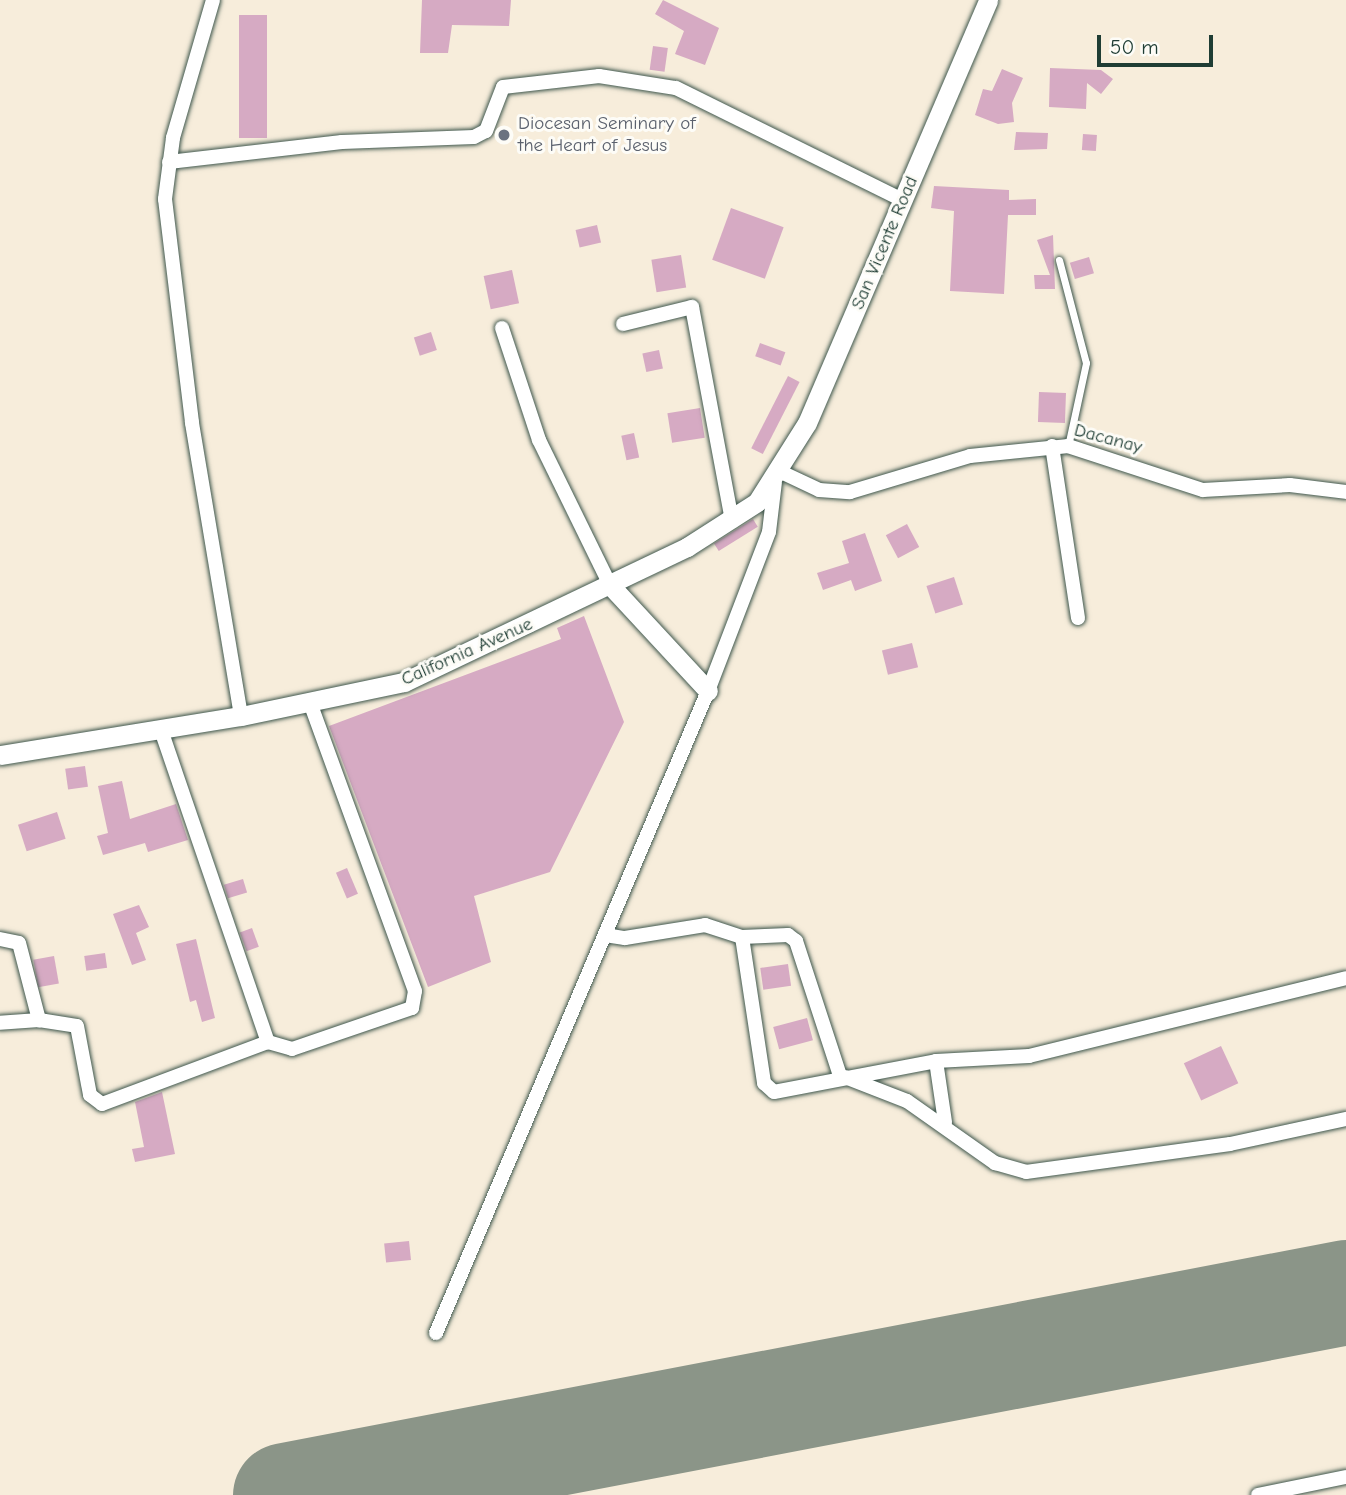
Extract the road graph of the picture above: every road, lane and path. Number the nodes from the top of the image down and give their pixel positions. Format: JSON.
{"nodes":[{"id":1,"x":214,"y":0,"type":"edge"},
{"id":2,"x":988,"y":0,"type":"edge"},
{"id":3,"x":169,"y":162,"type":"junction"},
{"id":4,"x":903,"y":200,"type":"junction"},
{"id":5,"x":1059,"y":260,"type":"dead end"},
{"id":6,"x":623,"y":324,"type":"dead end"},
{"id":7,"x":502,"y":328,"type":"dead end"},
{"id":8,"x":1052,"y":446,"type":"junction"},
{"id":9,"x":1068,"y":446,"type":"junction"},
{"id":10,"x":778,"y":477,"type":"junction"},
{"id":11,"x":1346,"y":492,"type":"edge"},
{"id":12,"x":732,"y":521,"type":"junction"},
{"id":13,"x":610,"y":585,"type":"junction"},
{"id":14,"x":1078,"y":618,"type":"dead end"},
{"id":15,"x":708,"y":691,"type":"junction"},
{"id":16,"x":310,"y":703,"type":"junction"},
{"id":17,"x":241,"y":716,"type":"junction"},
{"id":18,"x":161,"y":730,"type":"junction"},
{"id":19,"x":0,"y":755,"type":"edge"},
{"id":20,"x":605,"y":934,"type":"junction"},
{"id":21,"x":742,"y":937,"type":"junction"},
{"id":22,"x":0,"y":939,"type":"edge"},
{"id":23,"x":1346,"y":978,"type":"edge"},
{"id":24,"x":39,"y":1020,"type":"junction"},
{"id":25,"x":0,"y":1023,"type":"edge"},
{"id":26,"x":268,"y":1042,"type":"junction"},
{"id":27,"x":936,"y":1061,"type":"junction"},
{"id":28,"x":840,"y":1076,"type":"junction"},
{"id":29,"x":1346,"y":1119,"type":"edge"},
{"id":30,"x":945,"y":1122,"type":"junction"},
{"id":31,"x":436,"y":1333,"type":"dead end"},
{"id":32,"x":1346,"y":1477,"type":"edge"},
{"id":33,"x":1258,"y":1495,"type":"edge"}],
"edges":[{"from":1,"to":3,"type":"street"},
{"from":2,"to":4,"type":"street","name":"San Vicente Road"},
{"from":3,"to":4,"type":"street"},
{"from":3,"to":17,"type":"street"},
{"from":4,"to":10,"type":"street","name":"San Vicente Road"},
{"from":5,"to":9,"type":"lane"},
{"from":6,"to":12,"type":"street"},
{"from":7,"to":13,"type":"street"},
{"from":8,"to":9,"type":"street","name":"Dacanay"},
{"from":8,"to":10,"type":"street","name":"Dacanay"},
{"from":8,"to":14,"type":"street"},
{"from":9,"to":11,"type":"street","name":"Dacanay"},
{"from":10,"to":12,"type":"street","name":"California Avenue"},
{"from":10,"to":15,"type":"street"},
{"from":12,"to":13,"type":"street","name":"California Avenue"},
{"from":13,"to":15,"type":"street"},
{"from":13,"to":16,"type":"street","name":"California Avenue"},
{"from":15,"to":20,"type":"street"},
{"from":16,"to":17,"type":"street","name":"California Avenue"},
{"from":16,"to":26,"type":"street"},
{"from":17,"to":18,"type":"street","name":"California Avenue"},
{"from":18,"to":19,"type":"street","name":"California Avenue"},
{"from":18,"to":26,"type":"street"},
{"from":20,"to":21,"type":"street"},
{"from":20,"to":31,"type":"street"},
{"from":21,"to":28,"type":"street"},
{"from":21,"to":28,"type":"street"},
{"from":22,"to":24,"type":"street"},
{"from":23,"to":27,"type":"street"},
{"from":24,"to":25,"type":"street"},
{"from":24,"to":26,"type":"street"},
{"from":27,"to":28,"type":"street"},
{"from":27,"to":30,"type":"street"},
{"from":28,"to":30,"type":"street"},
{"from":29,"to":30,"type":"street"},
{"from":32,"to":33,"type":"street"}]}
